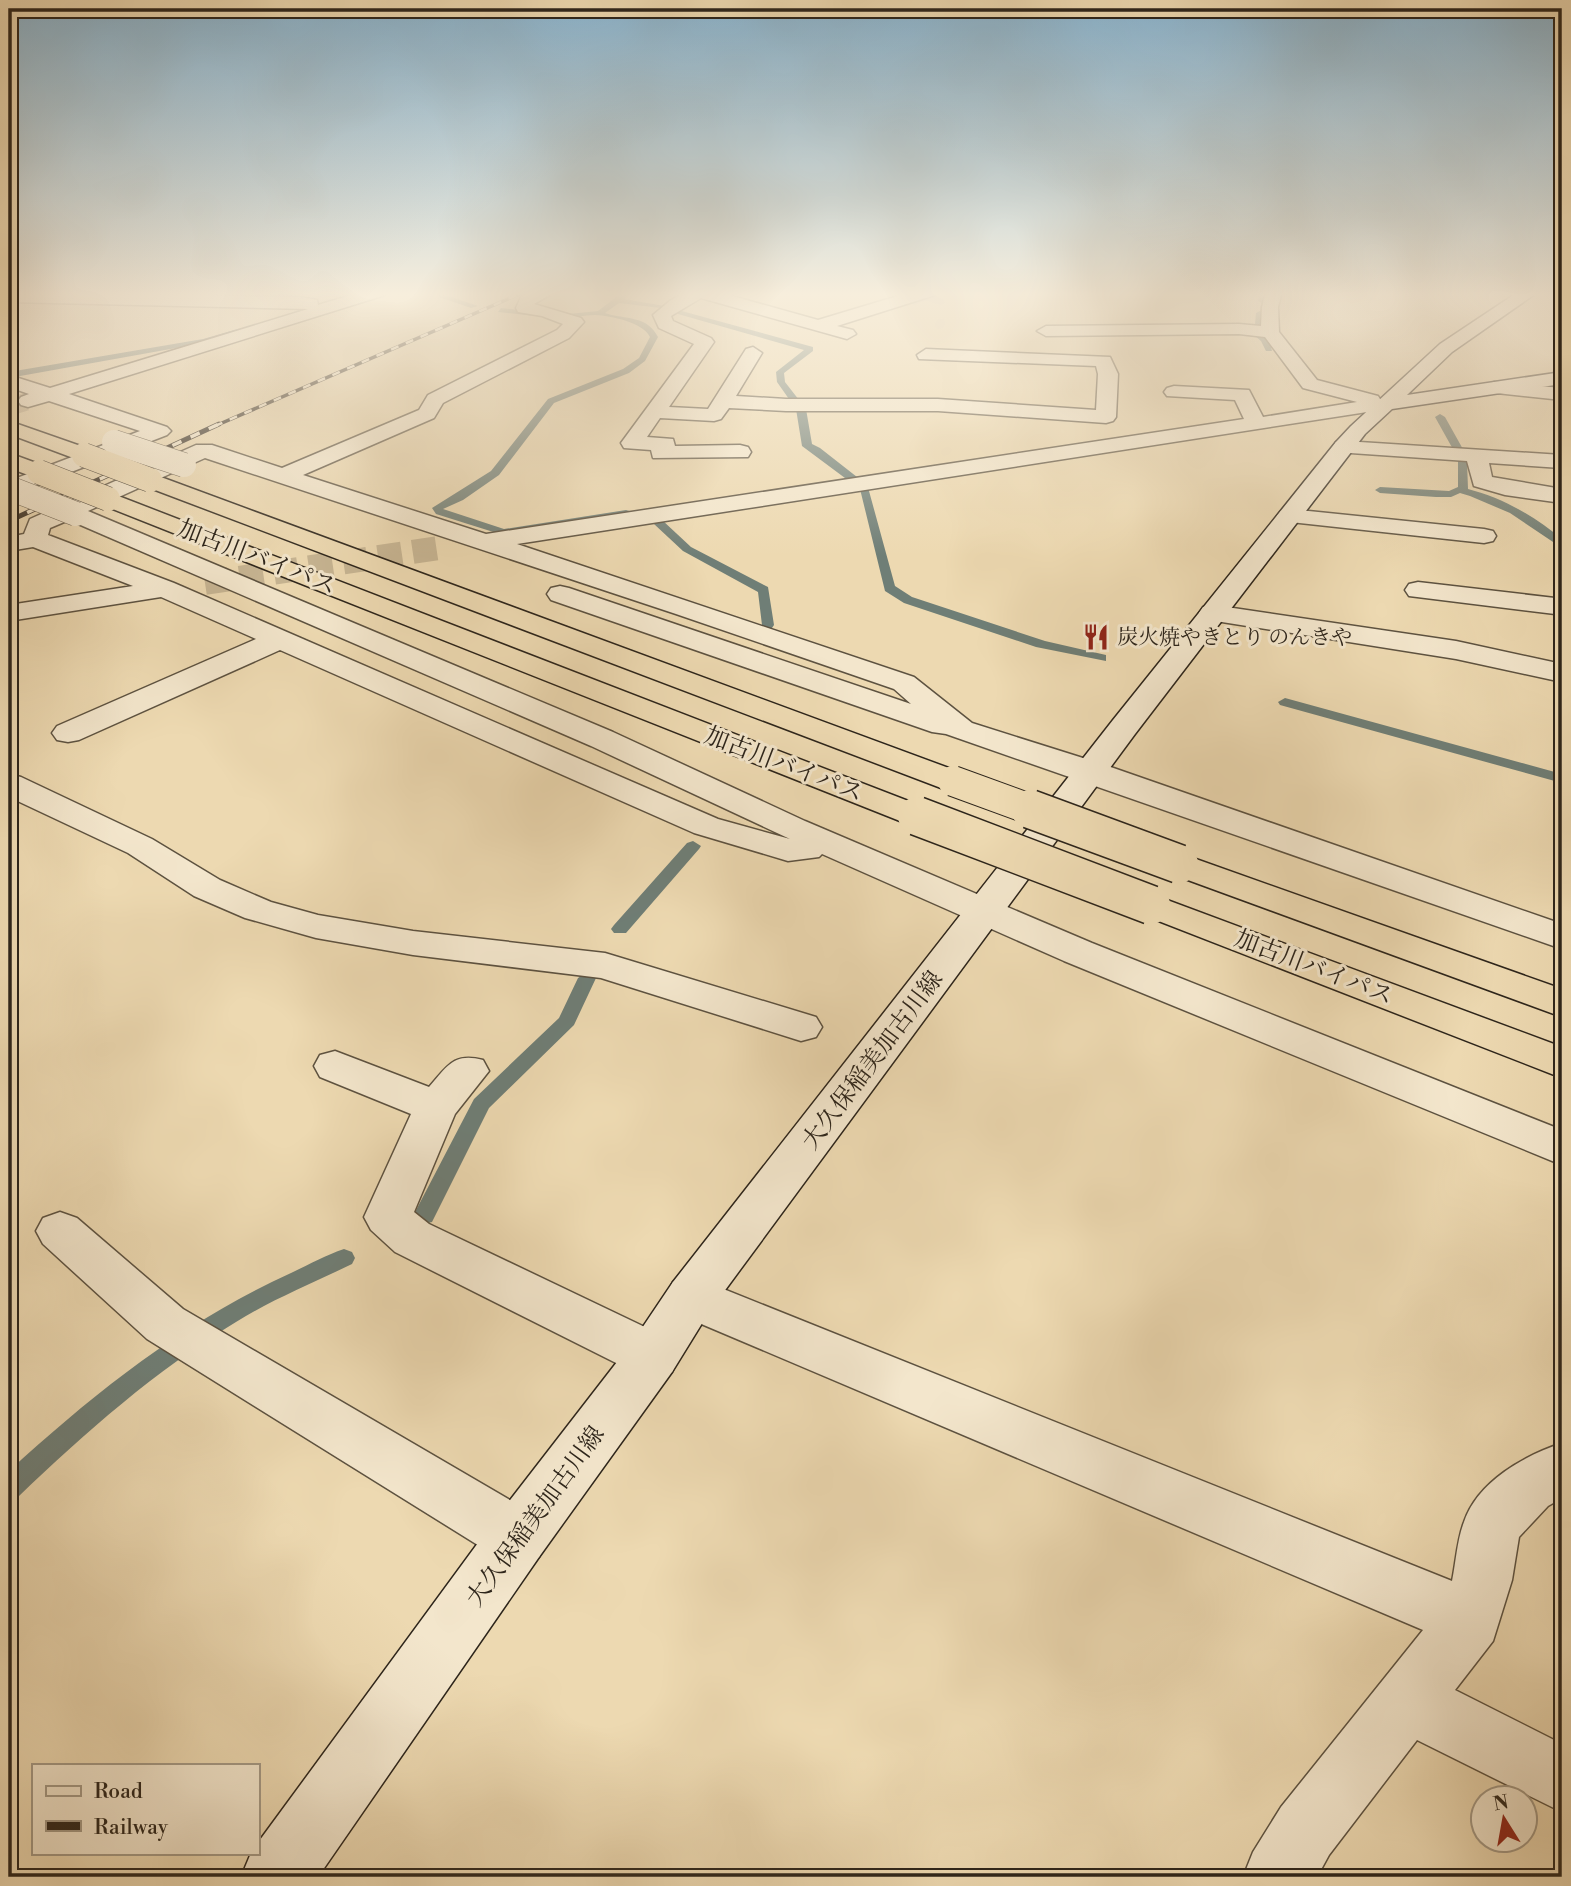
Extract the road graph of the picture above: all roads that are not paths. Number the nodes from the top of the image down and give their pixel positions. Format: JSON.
{"nodes":[{"id":1,"x":102,"y":380,"type":"edge"},
{"id":2,"x":473,"y":380,"type":"edge"},
{"id":3,"x":677,"y":380,"type":"edge"},
{"id":4,"x":739,"y":380,"type":"edge"},
{"id":5,"x":1108,"y":380,"type":"edge"},
{"id":6,"x":1307,"y":380,"type":"edge"},
{"id":7,"x":1412,"y":380,"type":"edge"},
{"id":8,"x":1548,"y":380,"type":"edge"},
{"id":9,"x":9,"y":381,"type":"edge"},
{"id":10,"x":1494,"y":388,"type":"junction"},
{"id":11,"x":1174,"y":392,"type":"dead end"},
{"id":12,"x":1562,"y":394,"type":"edge"},
{"id":13,"x":721,"y":401,"type":"junction"},
{"id":14,"x":33,"y":403,"type":"edge"},
{"id":15,"x":1386,"y":404,"type":"junction"},
{"id":16,"x":654,"y":412,"type":"junction"},
{"id":17,"x":1256,"y":423,"type":"junction"},
{"id":18,"x":9,"y":426,"type":"tunnel mouth"},
{"id":19,"x":91,"y":433,"type":"dead end"},
{"id":20,"x":1344,"y":447,"type":"junction"},
{"id":21,"x":740,"y":452,"type":"dead end"},
{"id":22,"x":1477,"y":457,"type":"junction"},
{"id":23,"x":9,"y":460,"type":"edge"},
{"id":24,"x":1561,"y":461,"type":"edge"},
{"id":25,"x":282,"y":476,"type":"junction"},
{"id":26,"x":9,"y":488,"type":"edge"},
{"id":27,"x":1560,"y":503,"type":"edge"},
{"id":28,"x":1289,"y":516,"type":"junction"},
{"id":29,"x":1483,"y":536,"type":"dead end"},
{"id":30,"x":22,"y":541,"type":"edge"},
{"id":31,"x":446,"y":547,"type":"tunnel mouth"},
{"id":32,"x":484,"y":556,"type":"junction"},
{"id":33,"x":205,"y":583,"type":"tunnel mouth"},
{"id":34,"x":540,"y":588,"type":"dead end"},
{"id":35,"x":165,"y":589,"type":"junction"},
{"id":36,"x":1418,"y":590,"type":"dead end"},
{"id":37,"x":1555,"y":606,"type":"dead end"},
{"id":38,"x":9,"y":613,"type":"edge"},
{"id":39,"x":1213,"y":613,"type":"junction"},
{"id":40,"x":1452,"y":622,"type":"junction"},
{"id":41,"x":279,"y":639,"type":"junction"},
{"id":42,"x":1562,"y":674,"type":"edge"},
{"id":43,"x":961,"y":730,"type":"junction"},
{"id":44,"x":68,"y":733,"type":"dead end"},
{"id":45,"x":1090,"y":771,"type":"junction"},
{"id":46,"x":9,"y":784,"type":"edge"},
{"id":47,"x":847,"y":850,"type":"junction"},
{"id":48,"x":985,"y":911,"type":"junction"},
{"id":49,"x":1562,"y":937,"type":"edge"},
{"id":50,"x":1562,"y":1004,"type":"edge"},
{"id":51,"x":801,"y":1027,"type":"dead end"},
{"id":52,"x":1562,"y":1063,"type":"edge"},
{"id":53,"x":335,"y":1066,"type":"dead end"},
{"id":54,"x":468,"y":1071,"type":"dead end"},
{"id":55,"x":436,"y":1107,"type":"junction"},
{"id":56,"x":1562,"y":1149,"type":"edge"},
{"id":57,"x":60,"y":1231,"type":"dead end"},
{"id":58,"x":691,"y":1297,"type":"junction"},
{"id":59,"x":653,"y":1356,"type":"junction"},
{"id":60,"x":1562,"y":1469,"type":"edge"},
{"id":61,"x":518,"y":1537,"type":"junction"},
{"id":62,"x":1471,"y":1619,"type":"junction"},
{"id":63,"x":1408,"y":1700,"type":"junction"},
{"id":64,"x":1562,"y":1779,"type":"edge"},
{"id":65,"x":276,"y":1877,"type":"edge"},
{"id":66,"x":1278,"y":1877,"type":"edge"}],
"edges":[{"from":1,"to":14,"type":"street"},
{"from":2,"to":25,"type":"street"},
{"from":3,"to":16,"type":"street"},
{"from":4,"to":13,"type":"street"},
{"from":5,"to":13,"type":"street"},
{"from":6,"to":15,"type":"street"},
{"from":7,"to":15,"type":"street","name":"大久保稲美加古川線"},
{"from":8,"to":10,"type":"street"},
{"from":9,"to":14,"type":"street"},
{"from":10,"to":12,"type":"street"},
{"from":10,"to":15,"type":"street"},
{"from":11,"to":17,"type":"street"},
{"from":13,"to":16,"type":"street"},
{"from":14,"to":26,"type":"street"},
{"from":15,"to":17,"type":"street"},
{"from":15,"to":20,"type":"street","name":"大久保稲美加古川線"},
{"from":16,"to":21,"type":"street"},
{"from":17,"to":32,"type":"street"},
{"from":18,"to":50,"type":"highway","name":"加古川バイパス","bridge":true},
{"from":19,"to":32,"type":"street","bridge":true},
{"from":20,"to":22,"type":"street"},
{"from":20,"to":28,"type":"street","name":"大久保稲美加古川線"},
{"from":22,"to":24,"type":"street"},
{"from":22,"to":27,"type":"street"},
{"from":23,"to":52,"type":"highway","name":"加古川バイパス","bridge":true},
{"from":25,"to":30,"type":"street"},
{"from":25,"to":32,"type":"street"},
{"from":26,"to":47,"type":"street","bridge":true},
{"from":28,"to":29,"type":"street"},
{"from":28,"to":39,"type":"street","name":"大久保稲美加古川線"},
{"from":30,"to":35,"type":"street"},
{"from":31,"to":32,"type":"street"},
{"from":32,"to":43,"type":"street"},
{"from":33,"to":35,"type":"street"},
{"from":34,"to":43,"type":"street"},
{"from":35,"to":38,"type":"street"},
{"from":35,"to":41,"type":"street"},
{"from":36,"to":40,"type":"street"},
{"from":37,"to":40,"type":"street"},
{"from":39,"to":40,"type":"street"},
{"from":39,"to":45,"type":"street","name":"大久保稲美加古川線"},
{"from":40,"to":42,"type":"street"},
{"from":41,"to":44,"type":"street"},
{"from":41,"to":47,"type":"street"},
{"from":43,"to":45,"type":"street"},
{"from":45,"to":48,"type":"street","name":"大久保稲美加古川線"},
{"from":45,"to":49,"type":"street"},
{"from":46,"to":51,"type":"street"},
{"from":47,"to":48,"type":"street"},
{"from":48,"to":56,"type":"street"},
{"from":48,"to":58,"type":"street","name":"大久保稲美加古川線"},
{"from":53,"to":55,"type":"street"},
{"from":54,"to":55,"type":"street"},
{"from":55,"to":59,"type":"street"},
{"from":57,"to":61,"type":"street"},
{"from":58,"to":59,"type":"street","name":"大久保稲美加古川線"},
{"from":58,"to":62,"type":"street"},
{"from":59,"to":61,"type":"street","name":"大久保稲美加古川線"},
{"from":60,"to":62,"type":"street"},
{"from":61,"to":65,"type":"street","name":"大久保稲美加古川線"},
{"from":62,"to":63,"type":"street"},
{"from":63,"to":64,"type":"street"},
{"from":63,"to":66,"type":"street"}]}
